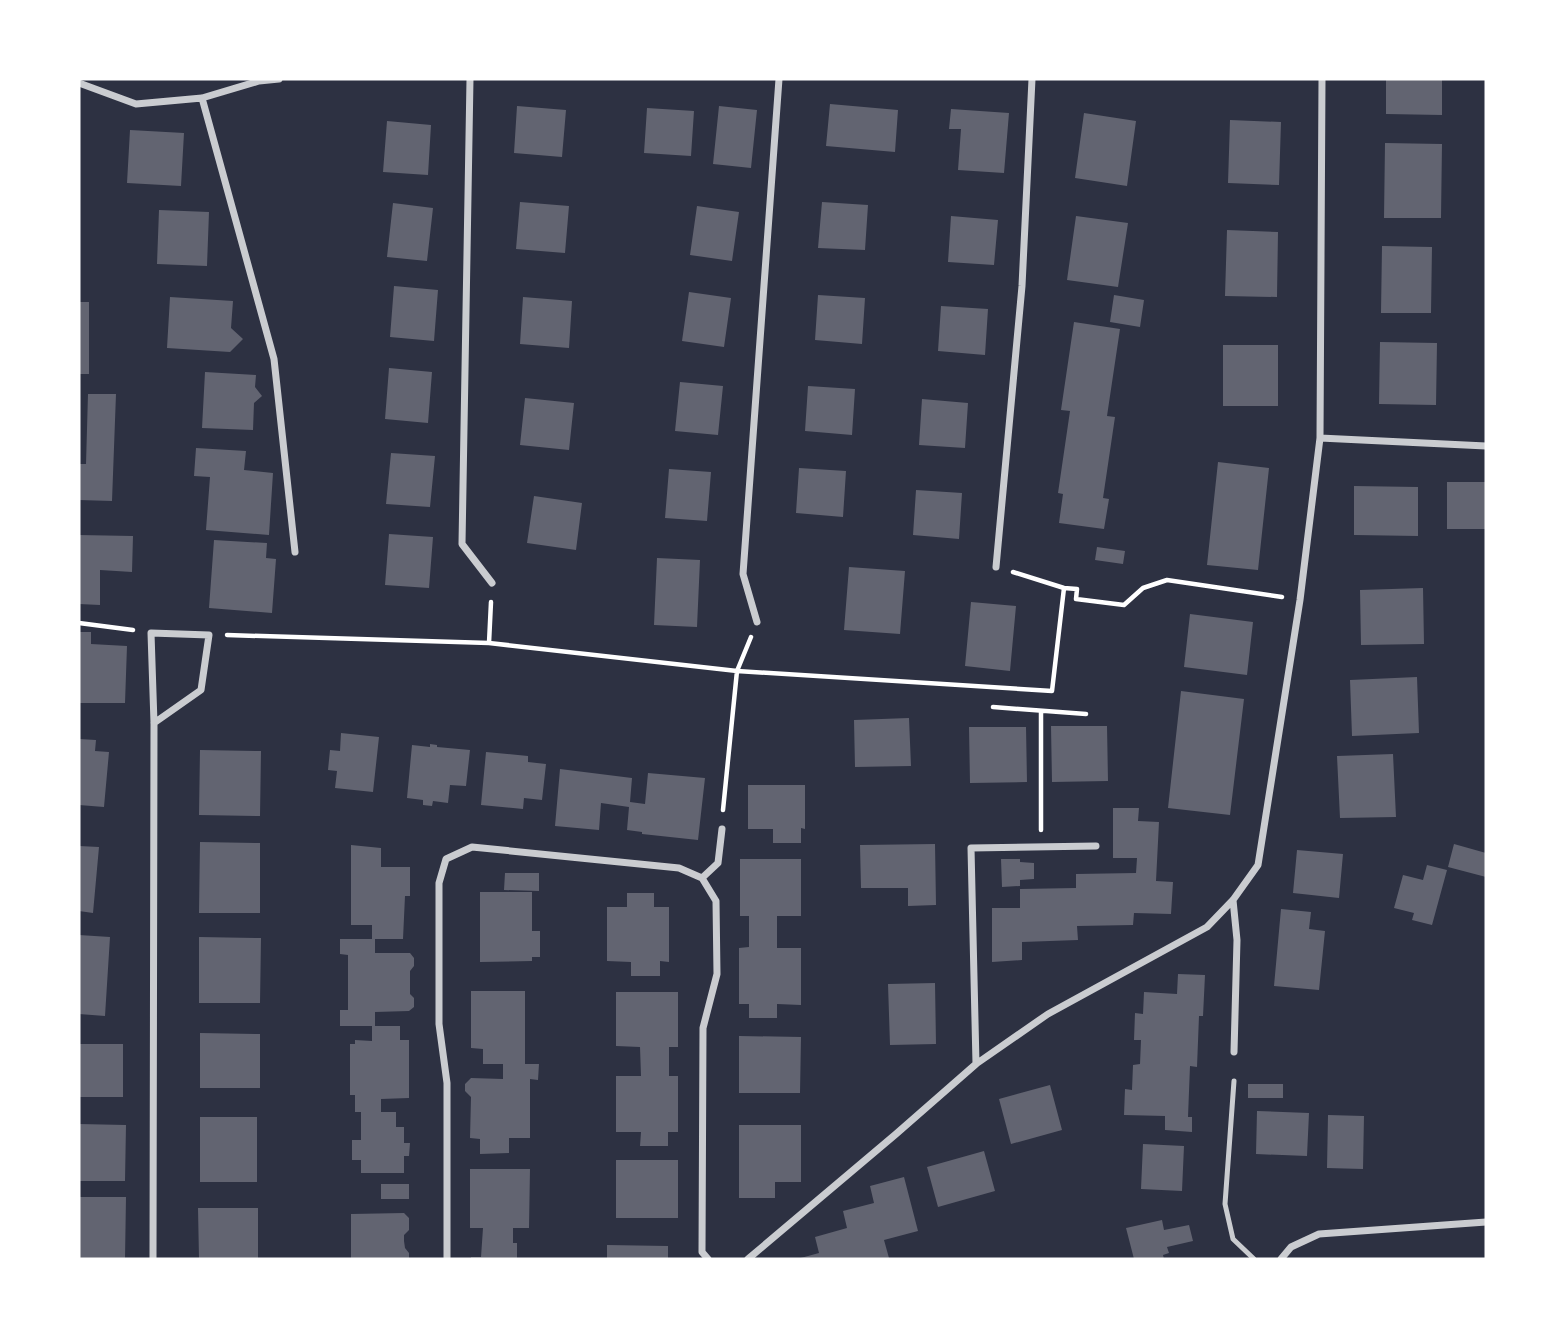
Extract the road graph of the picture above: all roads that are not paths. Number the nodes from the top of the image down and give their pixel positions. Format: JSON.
{"nodes":[{"id":1,"x":279,"y":79,"type":"edge"},
{"id":2,"x":470,"y":79,"type":"edge"},
{"id":3,"x":779,"y":79,"type":"edge"},
{"id":4,"x":1032,"y":79,"type":"edge"},
{"id":5,"x":1322,"y":79,"type":"edge"},
{"id":6,"x":259,"y":80,"type":"edge"},
{"id":7,"x":79,"y":83,"type":"edge"},
{"id":8,"x":202,"y":98,"type":"junction"},
{"id":9,"x":1320,"y":438,"type":"junction"},
{"id":10,"x":1486,"y":446,"type":"edge"},
{"id":11,"x":295,"y":552,"type":"dead end"},
{"id":12,"x":996,"y":567,"type":"road end"},
{"id":13,"x":492,"y":583,"type":"road end"},
{"id":14,"x":757,"y":622,"type":"road end"},
{"id":15,"x":154,"y":723,"type":"junction"},
{"id":16,"x":722,"y":829,"type":"road end"},
{"id":17,"x":1096,"y":846,"type":"dead end"},
{"id":18,"x":702,"y":878,"type":"junction"},
{"id":19,"x":1233,"y":900,"type":"junction"},
{"id":20,"x":1234,"y":1052,"type":"dead end"},
{"id":21,"x":976,"y":1064,"type":"junction"},
{"id":22,"x":1234,"y":1081,"type":"dead end"},
{"id":23,"x":1486,"y":1222,"type":"edge"},
{"id":24,"x":153,"y":1259,"type":"edge"},
{"id":25,"x":447,"y":1259,"type":"edge"},
{"id":26,"x":708,"y":1259,"type":"edge"},
{"id":27,"x":748,"y":1259,"type":"edge"},
{"id":28,"x":1254,"y":1259,"type":"edge"},
{"id":29,"x":1281,"y":1259,"type":"edge"}],
"edges":[{"from":1,"to":6,"type":"street"},
{"from":2,"to":13,"type":"street"},
{"from":3,"to":14,"type":"street"},
{"from":4,"to":12,"type":"street"},
{"from":5,"to":9,"type":"street"},
{"from":6,"to":8,"type":"street"},
{"from":7,"to":8,"type":"street"},
{"from":8,"to":11,"type":"street"},
{"from":9,"to":10,"type":"street"},
{"from":9,"to":19,"type":"street"},
{"from":15,"to":15,"type":"street"},
{"from":15,"to":24,"type":"street"},
{"from":16,"to":18,"type":"street"},
{"from":17,"to":21,"type":"street"},
{"from":18,"to":25,"type":"street"},
{"from":18,"to":26,"type":"street"},
{"from":19,"to":20,"type":"street"},
{"from":19,"to":21,"type":"street"},
{"from":21,"to":27,"type":"street"},
{"from":22,"to":28,"type":"lane"},
{"from":23,"to":29,"type":"street"}]}
